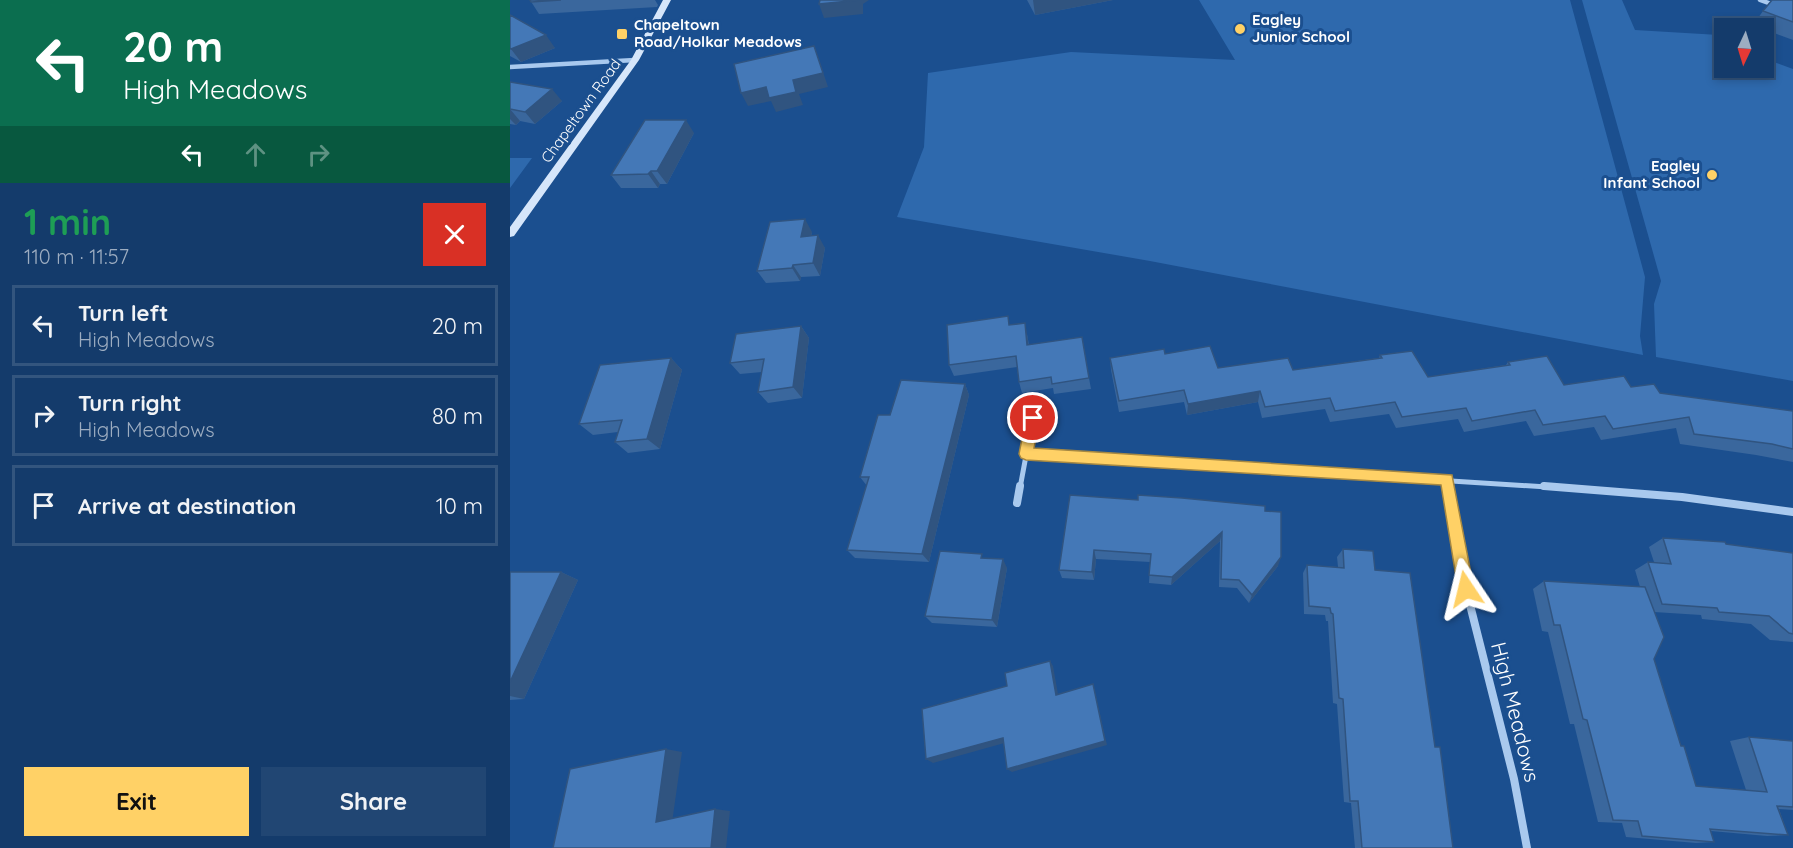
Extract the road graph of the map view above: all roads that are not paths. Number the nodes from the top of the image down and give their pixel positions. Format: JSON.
{"nodes":[{"id":1,"x":667,"y":0,"type":"edge"},
{"id":2,"x":1760,"y":0,"type":"edge"},
{"id":3,"x":1782,"y":8,"type":"edge"},
{"id":4,"x":635,"y":60,"type":"junction"},
{"id":5,"x":510,"y":67,"type":"edge"},
{"id":6,"x":510,"y":234,"type":"edge"},
{"id":7,"x":1033,"y":418,"type":"dead end"},
{"id":8,"x":1026,"y":454,"type":"junction"},
{"id":9,"x":1447,"y":479,"type":"junction"},
{"id":10,"x":1017,"y":503,"type":"dead end"},
{"id":11,"x":1793,"y":512,"type":"edge"},
{"id":12,"x":1527,"y":848,"type":"edge"}],
"edges":[{"from":1,"to":4,"type":"main road","name":"Chapeltown Road"},
{"from":2,"to":3,"type":"street"},
{"from":4,"to":5,"type":"street"},
{"from":4,"to":6,"type":"main road","name":"Chapeltown Road"},
{"from":7,"to":8,"type":"street"},
{"from":8,"to":9,"type":"street"},
{"from":8,"to":10,"type":"street"},
{"from":9,"to":11,"type":"street"},
{"from":9,"to":12,"type":"street","name":"High Meadows"}]}
